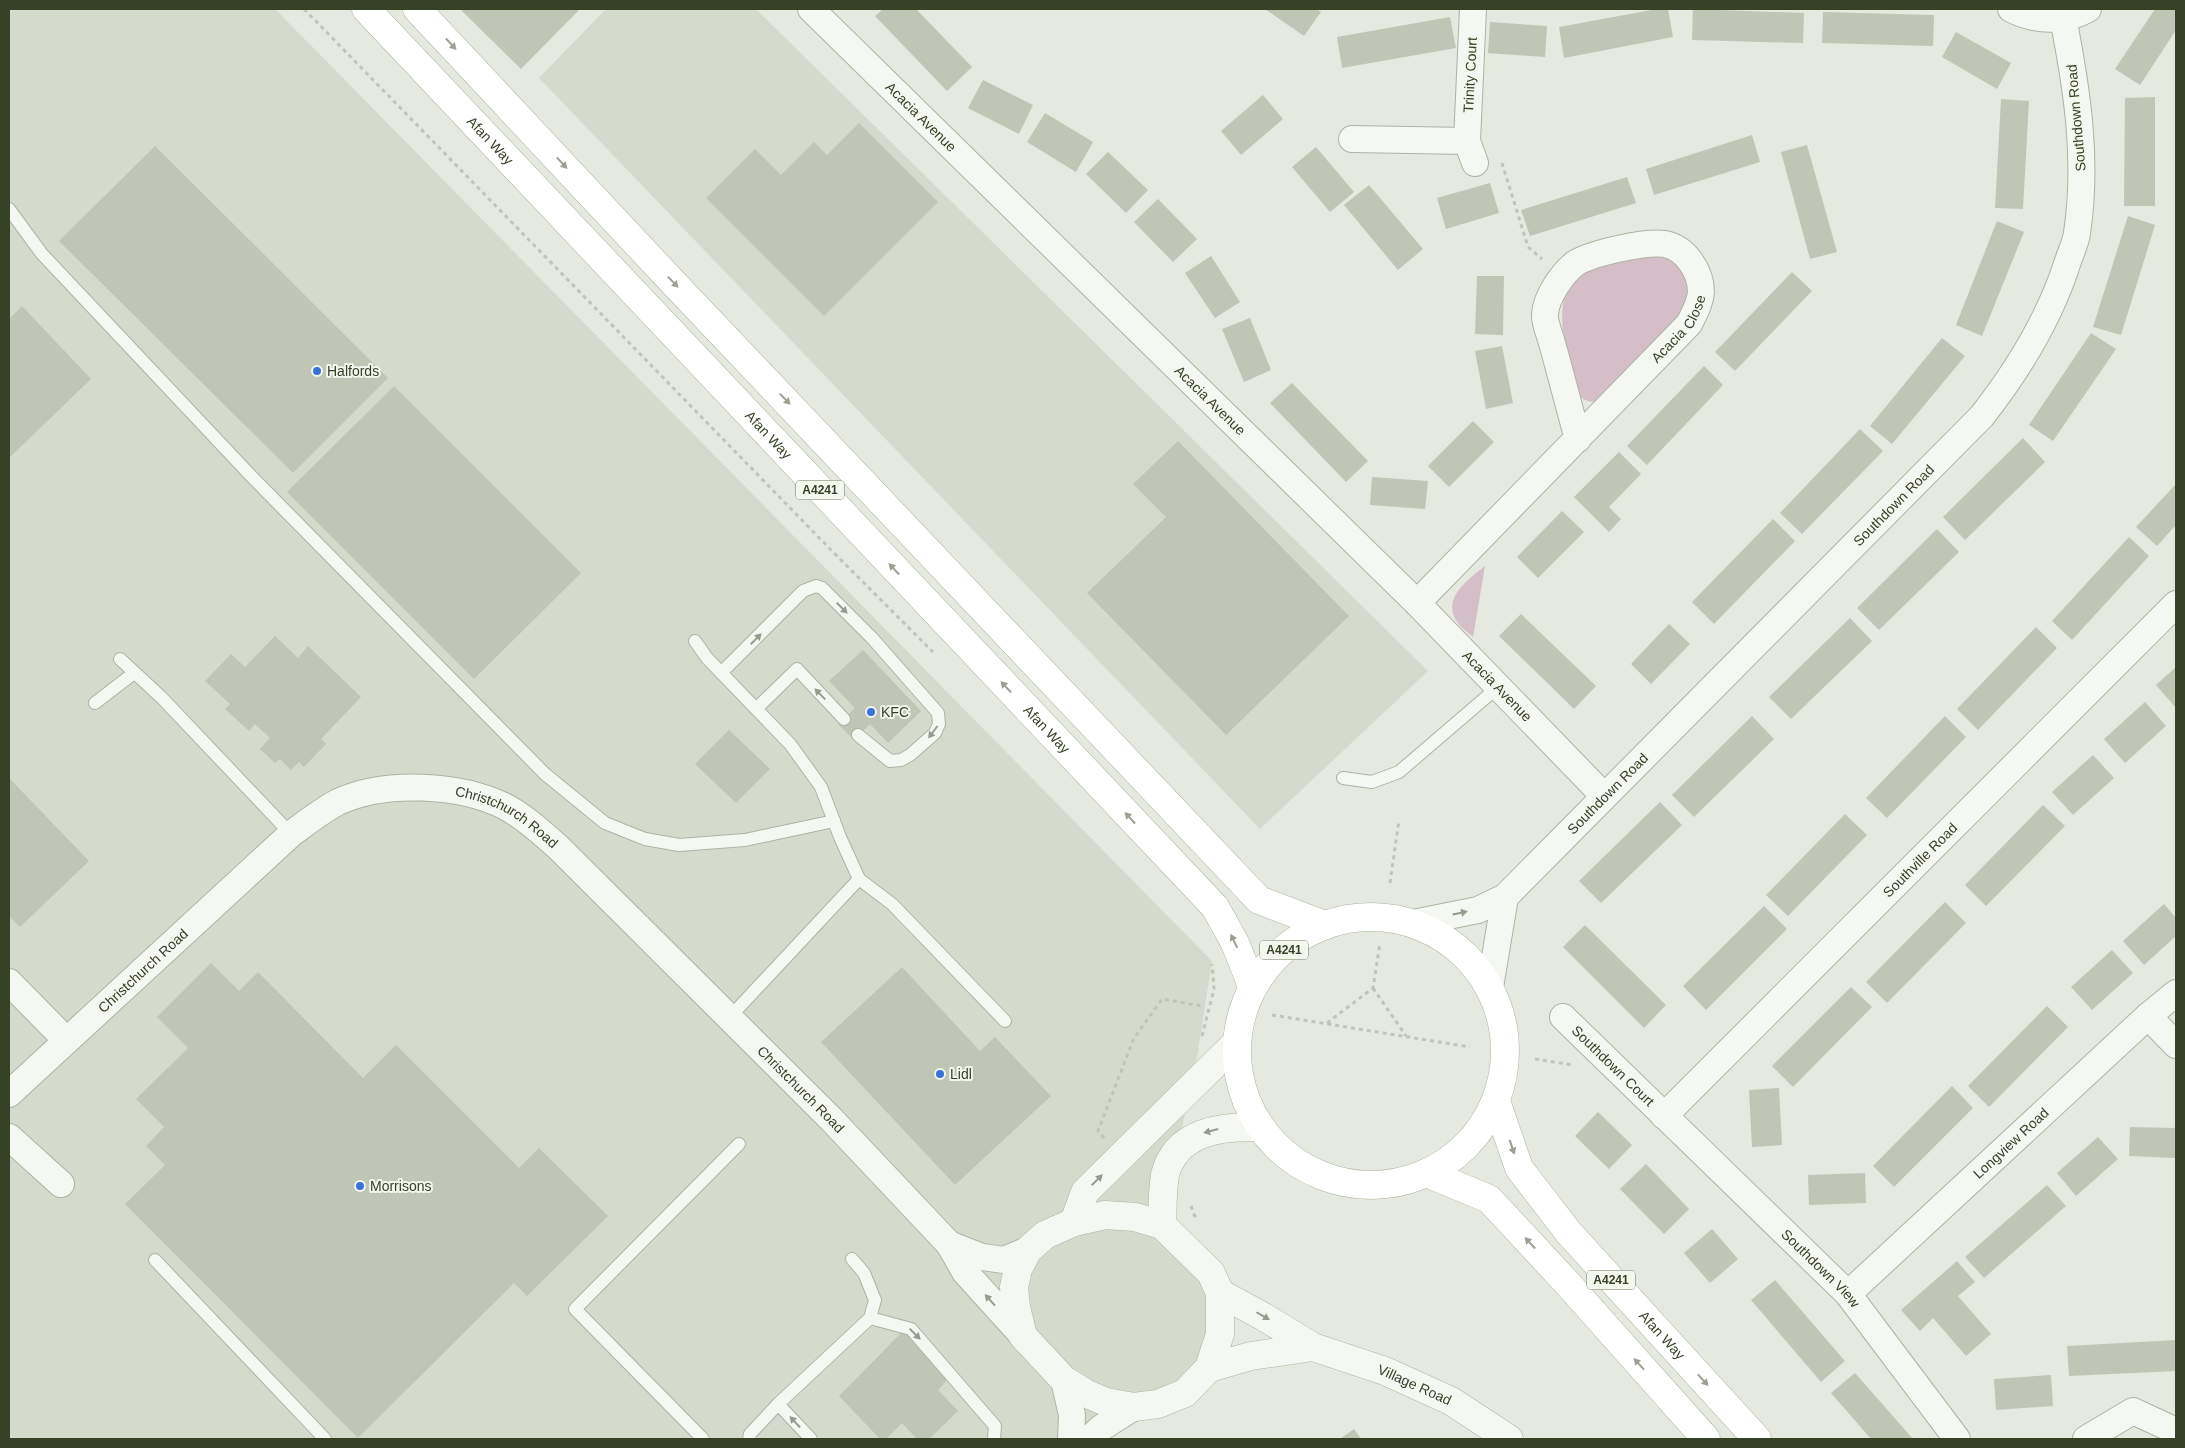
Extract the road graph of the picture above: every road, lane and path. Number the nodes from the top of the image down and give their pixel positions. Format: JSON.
{"nodes":[{"id":1,"x":304,"y":9,"type":"edge"},
{"id":2,"x":366,"y":9,"type":"edge"},
{"id":3,"x":418,"y":9,"type":"edge"},
{"id":4,"x":811,"y":9,"type":"edge"},
{"id":5,"x":1473,"y":9,"type":"edge"},
{"id":6,"x":2011,"y":9,"type":"edge"},
{"id":7,"x":2088,"y":9,"type":"edge"},
{"id":8,"x":2063,"y":18,"type":"junction"},
{"id":9,"x":1352,"y":139,"type":"dead end"},
{"id":10,"x":1471,"y":152,"type":"junction"},
{"id":11,"x":9,"y":209,"type":"edge"},
{"id":12,"x":1562,"y":277,"type":"junction"},
{"id":13,"x":1578,"y":439,"type":"junction"},
{"id":14,"x":1417,"y":603,"type":"junction"},
{"id":15,"x":2176,"y":604,"type":"edge"},
{"id":16,"x":695,"y":641,"type":"dead end"},
{"id":17,"x":936,"y":654,"type":"dead end"},
{"id":18,"x":120,"y":659,"type":"dead end"},
{"id":19,"x":134,"y":673,"type":"junction"},
{"id":20,"x":721,"y":673,"type":"junction"},
{"id":21,"x":1498,"y":687,"type":"junction"},
{"id":22,"x":95,"y":703,"type":"dead end"},
{"id":23,"x":756,"y":709,"type":"junction"},
{"id":24,"x":844,"y":719,"type":"dead end"},
{"id":25,"x":858,"y":735,"type":"dead end"},
{"id":26,"x":1343,"y":778,"type":"dead end"},
{"id":27,"x":1604,"y":796,"type":"junction"},
{"id":28,"x":1399,"y":820,"type":"dead end"},
{"id":29,"x":834,"y":821,"type":"junction"},
{"id":30,"x":291,"y":834,"type":"junction"},
{"id":31,"x":859,"y":879,"type":"junction"},
{"id":32,"x":1390,"y":883,"type":"dead end"},
{"id":33,"x":1506,"y":896,"type":"junction"},
{"id":34,"x":1413,"y":923,"type":"junction"},
{"id":35,"x":1325,"y":925,"type":"junction"},
{"id":36,"x":1380,"y":943,"type":"dead end"},
{"id":37,"x":1212,"y":961,"type":"dead end"},
{"id":38,"x":9,"y":982,"type":"edge"},
{"id":39,"x":1252,"y":986,"type":"junction"},
{"id":40,"x":1490,"y":987,"type":"junction"},
{"id":41,"x":1373,"y":988,"type":"junction"},
{"id":42,"x":2176,"y":993,"type":"edge"},
{"id":43,"x":1202,"y":1006,"type":"dead end"},
{"id":44,"x":1272,"y":1016,"type":"dead end"},
{"id":45,"x":2148,"y":1016,"type":"junction"},
{"id":46,"x":1563,"y":1017,"type":"dead end"},
{"id":47,"x":729,"y":1018,"type":"junction"},
{"id":48,"x":1005,"y":1021,"type":"dead end"},
{"id":49,"x":1327,"y":1023,"type":"junction"},
{"id":50,"x":1406,"y":1036,"type":"junction"},
{"id":51,"x":66,"y":1040,"type":"junction"},
{"id":52,"x":1201,"y":1042,"type":"dead end"},
{"id":53,"x":1236,"y":1043,"type":"junction"},
{"id":54,"x":2176,"y":1045,"type":"edge"},
{"id":55,"x":1470,"y":1047,"type":"dead end"},
{"id":56,"x":9,"y":1094,"type":"edge"},
{"id":57,"x":1496,"y":1101,"type":"junction"},
{"id":58,"x":1664,"y":1116,"type":"junction"},
{"id":59,"x":1259,"y":1127,"type":"junction"},
{"id":60,"x":1112,"y":1136,"type":"dead end"},
{"id":61,"x":9,"y":1137,"type":"edge"},
{"id":62,"x":739,"y":1144,"type":"dead end"},
{"id":63,"x":1427,"y":1173,"type":"junction"},
{"id":64,"x":1165,"y":1175,"type":"junction"},
{"id":65,"x":61,"y":1184,"type":"dead end"},
{"id":66,"x":1197,"y":1221,"type":"dead end"},
{"id":67,"x":1074,"y":1222,"type":"junction"},
{"id":68,"x":1162,"y":1225,"type":"junction"},
{"id":69,"x":949,"y":1244,"type":"junction"},
{"id":70,"x":1028,"y":1250,"type":"junction"},
{"id":71,"x":852,"y":1259,"type":"dead end"},
{"id":72,"x":155,"y":1260,"type":"dead end"},
{"id":73,"x":1220,"y":1293,"type":"junction"},
{"id":74,"x":1848,"y":1294,"type":"junction"},
{"id":75,"x":870,"y":1318,"type":"junction"},
{"id":76,"x":1023,"y":1336,"type":"junction"},
{"id":77,"x":1313,"y":1347,"type":"junction"},
{"id":78,"x":1209,"y":1368,"type":"junction"},
{"id":79,"x":1064,"y":1380,"type":"junction"},
{"id":80,"x":778,"y":1404,"type":"junction"},
{"id":81,"x":1134,"y":1407,"type":"junction"},
{"id":82,"x":2176,"y":1431,"type":"edge"},
{"id":83,"x":325,"y":1439,"type":"edge"},
{"id":84,"x":703,"y":1439,"type":"edge"},
{"id":85,"x":749,"y":1439,"type":"edge"},
{"id":86,"x":811,"y":1439,"type":"edge"},
{"id":87,"x":994,"y":1439,"type":"edge"},
{"id":88,"x":1071,"y":1439,"type":"edge"},
{"id":89,"x":1089,"y":1439,"type":"edge"},
{"id":90,"x":1509,"y":1439,"type":"edge"},
{"id":91,"x":1706,"y":1439,"type":"edge"},
{"id":92,"x":1757,"y":1439,"type":"edge"},
{"id":93,"x":1957,"y":1439,"type":"edge"},
{"id":94,"x":2086,"y":1439,"type":"edge"}],
"edges":[{"from":1,"to":17,"type":"path"},
{"from":39,"to":2,"type":"main road","name":"Afan Way","number":"A4241","one_way":true},
{"from":3,"to":35,"type":"main road","number":"A4241","one_way":true},
{"from":4,"to":14,"type":"street","name":"Acacia Avenue"},
{"from":5,"to":10,"type":"street","name":"Trinity Court"},
{"from":6,"to":8,"type":"street"},
{"from":7,"to":8,"type":"street"},
{"from":8,"to":27,"type":"street","name":"Southdown Road"},
{"from":9,"to":10,"type":"street"},
{"from":10,"to":12,"type":"path"},
{"from":11,"to":29,"type":"lane"},
{"from":12,"to":13,"type":"street","name":"Acacia Close"},
{"from":12,"to":13,"type":"street","name":"Acacia Close"},
{"from":13,"to":14,"type":"street","name":"Acacia Close"},
{"from":14,"to":21,"type":"street","name":"Acacia Avenue"},
{"from":15,"to":58,"type":"street","name":"Southville Road"},
{"from":16,"to":20,"type":"lane"},
{"from":18,"to":19,"type":"lane"},
{"from":19,"to":22,"type":"lane"},
{"from":19,"to":30,"type":"lane"},
{"from":20,"to":23,"type":"lane"},
{"from":20,"to":25,"type":"lane","one_way":true},
{"from":21,"to":26,"type":"lane"},
{"from":21,"to":27,"type":"street","name":"Acacia Avenue"},
{"from":24,"to":23,"type":"lane","one_way":true},
{"from":23,"to":29,"type":"lane"},
{"from":27,"to":33,"type":"street","name":"Southdown Road"},
{"from":28,"to":32,"type":"path"},
{"from":29,"to":31,"type":"lane"},
{"from":30,"to":47,"type":"street","name":"Christchurch Road"},
{"from":30,"to":51,"type":"street","name":"Christchurch Road"},
{"from":31,"to":47,"type":"lane"},
{"from":31,"to":48,"type":"lane"},
{"from":34,"to":33,"type":"street","name":"Southdown Road","one_way":true},
{"from":33,"to":40,"type":"street"},
{"from":34,"to":35,"type":"main road","number":"A4241"},
{"from":34,"to":40,"type":"main road","number":"A4241"},
{"from":35,"to":39,"type":"main road","number":"A4241"},
{"from":36,"to":41,"type":"path"},
{"from":37,"to":52,"type":"path"},
{"from":38,"to":51,"type":"street"},
{"from":39,"to":53,"type":"main road","number":"A4241"},
{"from":40,"to":57,"type":"main road","number":"A4241"},
{"from":41,"to":49,"type":"path"},
{"from":41,"to":50,"type":"path"},
{"from":42,"to":45,"type":"street","name":"Longview Road"},
{"from":43,"to":60,"type":"path"},
{"from":44,"to":49,"type":"path"},
{"from":45,"to":54,"type":"street"},
{"from":45,"to":74,"type":"street","name":"Longview Road"},
{"from":46,"to":58,"type":"street","name":"Southdown Court"},
{"from":47,"to":69,"type":"street","name":"Christchurch Road"},
{"from":49,"to":50,"type":"path"},
{"from":50,"to":55,"type":"path"},
{"from":51,"to":56,"type":"street","name":"Christchurch Road"},
{"from":53,"to":59,"type":"main road","number":"A4241"},
{"from":67,"to":53,"type":"street","one_way":true},
{"from":57,"to":63,"type":"main road","number":"A4241"},
{"from":57,"to":92,"type":"main road","name":"Afan Way","number":"A4241","one_way":true},
{"from":58,"to":74,"type":"street","name":"Southdown View"},
{"from":59,"to":63,"type":"main road","number":"A4241"},
{"from":59,"to":64,"type":"street","one_way":true},
{"from":61,"to":65,"type":"street"},
{"from":62,"to":84,"type":"lane"},
{"from":91,"to":63,"type":"main road","number":"A4241","one_way":true},
{"from":64,"to":66,"type":"path"},
{"from":64,"to":68,"type":"street"},
{"from":67,"to":68,"type":"street"},
{"from":67,"to":70,"type":"street"},
{"from":68,"to":73,"type":"street"},
{"from":69,"to":70,"type":"street","name":"Christchurch Road"},
{"from":76,"to":69,"type":"street","name":"Christchurch Road","one_way":true},
{"from":70,"to":76,"type":"street"},
{"from":71,"to":75,"type":"lane"},
{"from":72,"to":83,"type":"lane"},
{"from":73,"to":77,"type":"street","name":"Village Road","one_way":true},
{"from":73,"to":78,"type":"street"},
{"from":74,"to":93,"type":"street","name":"Southdown View"},
{"from":75,"to":80,"type":"lane"},
{"from":75,"to":87,"type":"lane","one_way":true},
{"from":76,"to":79,"type":"street"},
{"from":77,"to":78,"type":"street","name":"Village Road"},
{"from":77,"to":90,"type":"street","name":"Village Road"},
{"from":78,"to":81,"type":"street"},
{"from":79,"to":81,"type":"street"},
{"from":79,"to":88,"type":"street"},
{"from":80,"to":85,"type":"lane"},
{"from":86,"to":80,"type":"lane","one_way":true},
{"from":81,"to":89,"type":"street"},
{"from":82,"to":94,"type":"street"}]}
